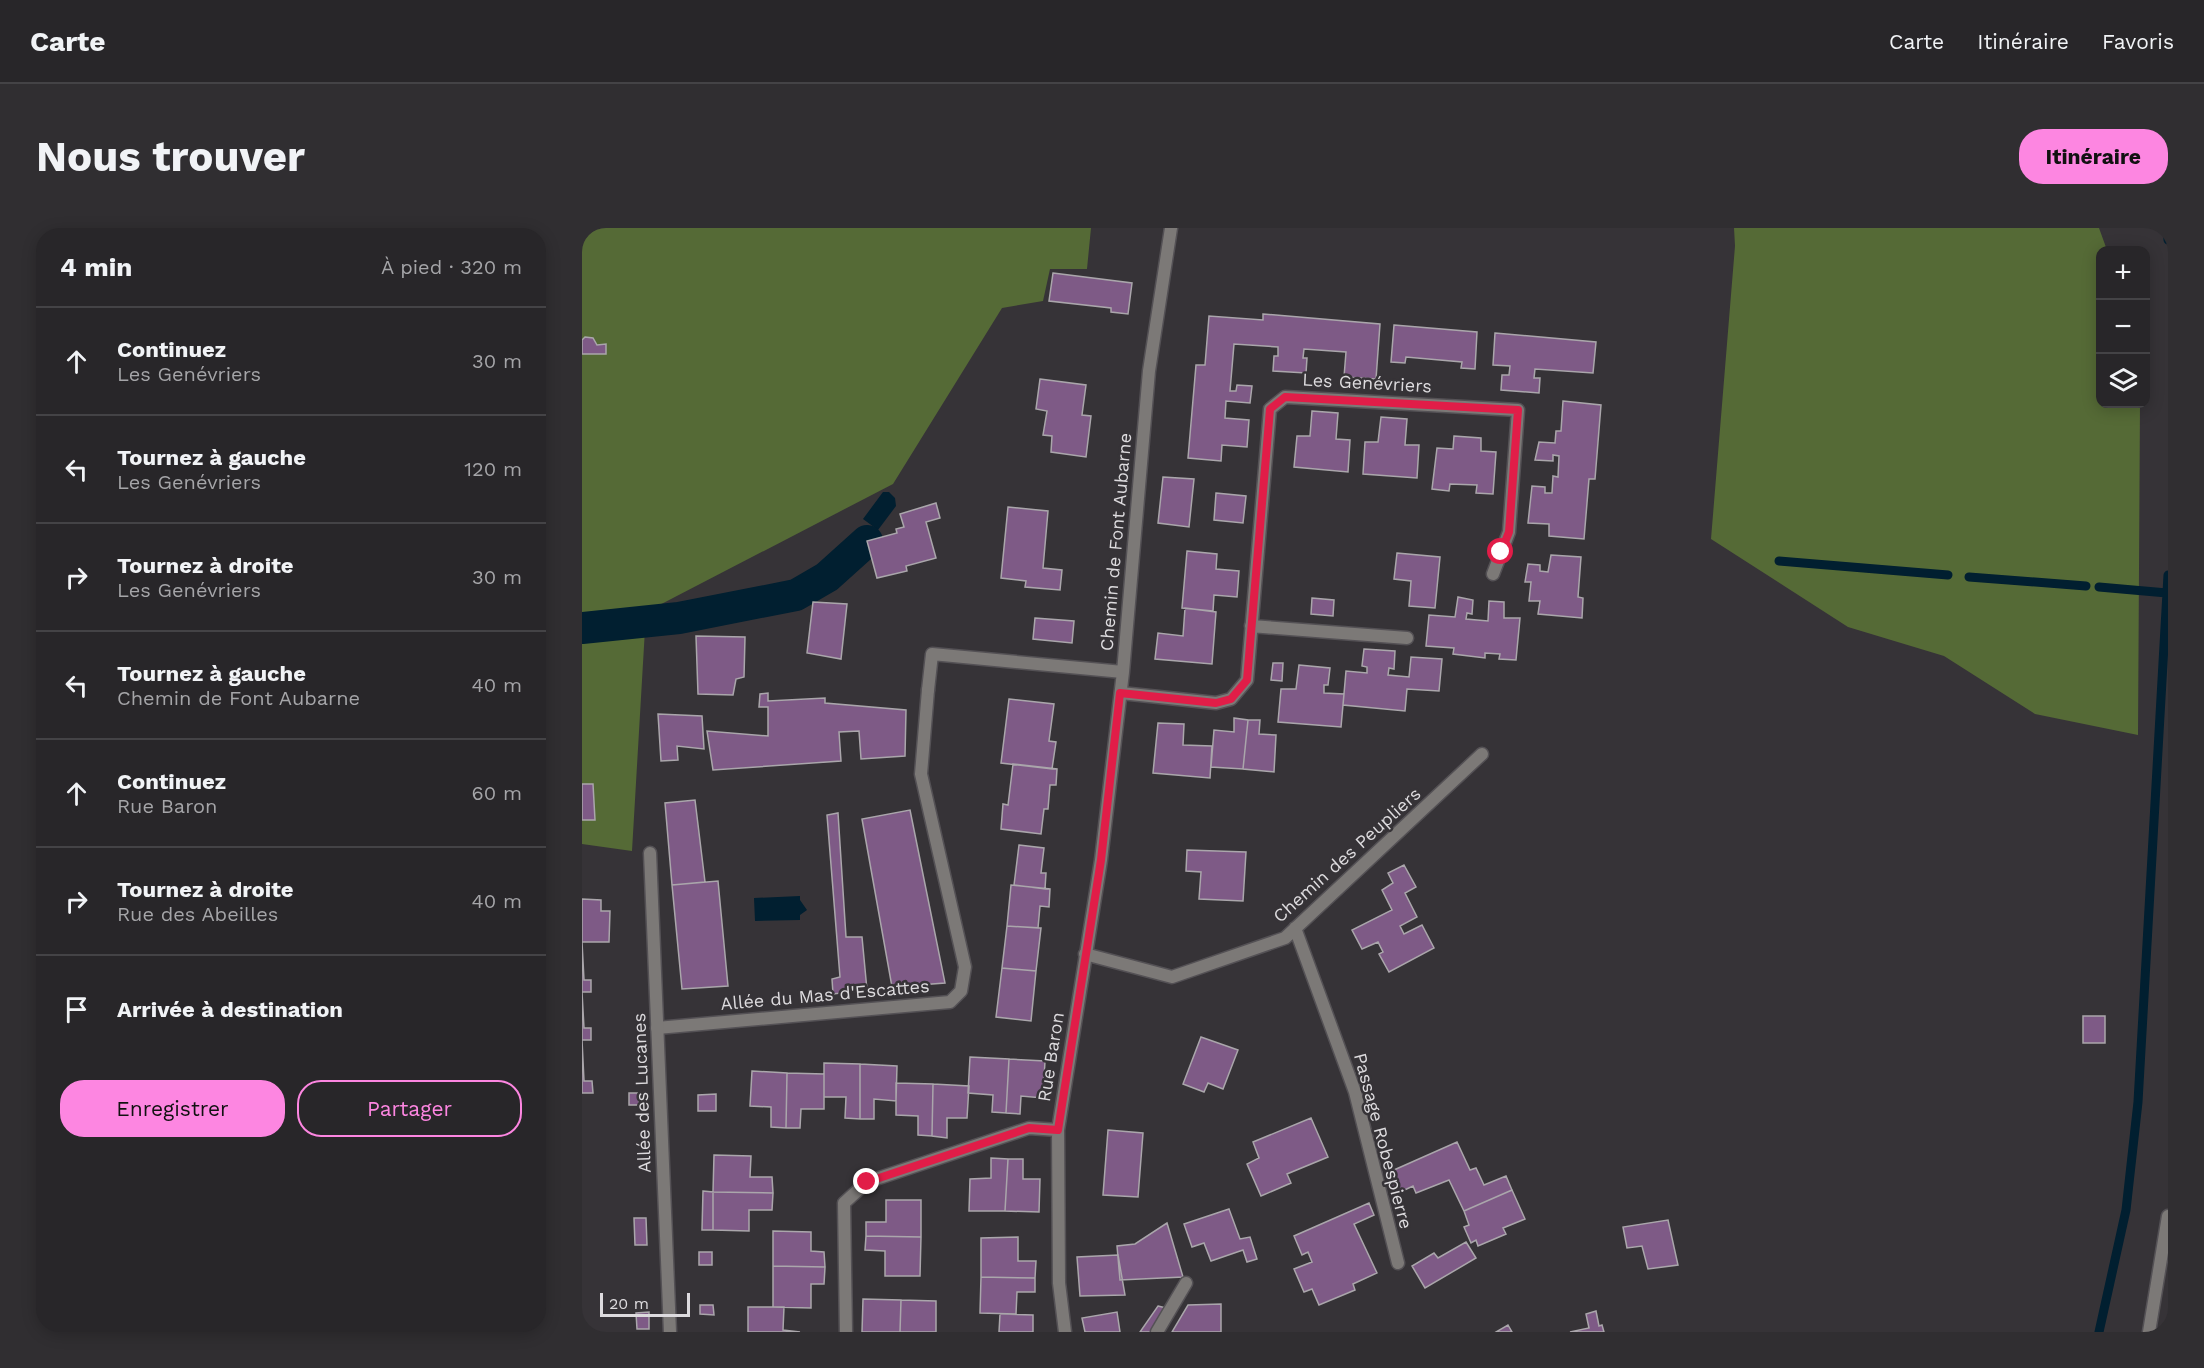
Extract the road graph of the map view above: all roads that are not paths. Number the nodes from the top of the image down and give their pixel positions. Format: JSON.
{"nodes":[{"id":1,"x":1171,"y":228,"type":"edge"},
{"id":2,"x":1493,"y":573,"type":"dead end"},
{"id":3,"x":1251,"y":626,"type":"junction"},
{"id":4,"x":1407,"y":638,"type":"dead end"},
{"id":5,"x":1123,"y":672,"type":"junction"},
{"id":6,"x":1120,"y":693,"type":"junction"},
{"id":7,"x":1482,"y":754,"type":"dead end"},
{"id":8,"x":650,"y":853,"type":"dead end"},
{"id":9,"x":1101,"y":860,"type":"joint"},
{"id":10,"x":1295,"y":928,"type":"junction"},
{"id":11,"x":1085,"y":954,"type":"junction"},
{"id":12,"x":657,"y":1028,"type":"junction"},
{"id":13,"x":1058,"y":1130,"type":"junction"},
{"id":14,"x":2168,"y":1216,"type":"edge"},
{"id":15,"x":1398,"y":1263,"type":"dead end"},
{"id":16,"x":1186,"y":1283,"type":"dead end"},
{"id":17,"x":670,"y":1332,"type":"edge"},
{"id":18,"x":846,"y":1332,"type":"edge"},
{"id":19,"x":1065,"y":1332,"type":"edge"},
{"id":20,"x":1157,"y":1332,"type":"edge"},
{"id":21,"x":2149,"y":1332,"type":"edge"}],
"edges":[{"from":1,"to":5,"type":"street","name":"Chemin de Font Aubarne"},
{"from":2,"to":3,"type":"street","name":"Les Genévriers"},
{"from":3,"to":4,"type":"street"},
{"from":3,"to":6,"type":"street","name":"Les Genévriers"},
{"from":5,"to":6,"type":"street","name":"Chemin de Font Aubarne"},
{"from":5,"to":12,"type":"street","name":"Allée du Mas d'Escattes"},
{"from":6,"to":9,"type":"street","name":"Chemin de Font Aubarne"},
{"from":7,"to":10,"type":"street","name":"Chemin des Peupliers"},
{"from":8,"to":12,"type":"street","name":"Allée des Lucanes"},
{"from":9,"to":11,"type":"street","name":"Rue Baron"},
{"from":10,"to":11,"type":"street","name":"Chemin des Peupliers"},
{"from":10,"to":15,"type":"street","name":"Passage Robespierre"},
{"from":11,"to":13,"type":"street","name":"Rue Baron"},
{"from":12,"to":17,"type":"street","name":"Allée des Lucanes"},
{"from":13,"to":18,"type":"street"},
{"from":13,"to":19,"type":"street","name":"Rue Baron"},
{"from":14,"to":21,"type":"street"},
{"from":16,"to":20,"type":"street"}]}
